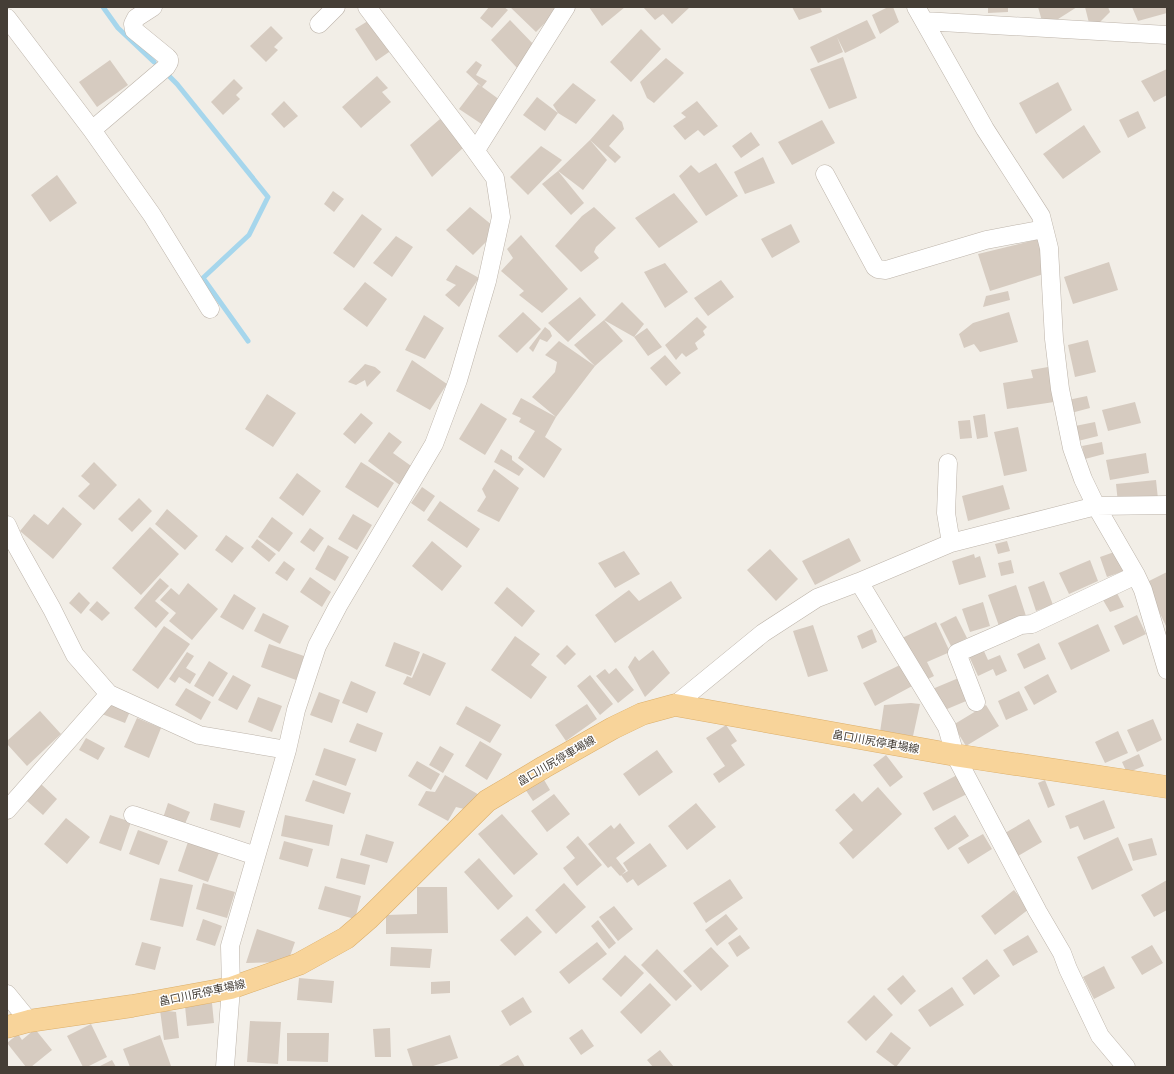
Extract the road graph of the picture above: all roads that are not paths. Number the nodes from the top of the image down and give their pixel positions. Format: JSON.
{"nodes":[{"id":1,"x":153,"y":7,"type":"edge"},
{"id":2,"x":336,"y":7,"type":"edge"},
{"id":3,"x":367,"y":7,"type":"edge"},
{"id":4,"x":566,"y":7,"type":"edge"},
{"id":5,"x":920,"y":14,"type":"edge"},
{"id":6,"x":7,"y":18,"type":"edge"},
{"id":7,"x":319,"y":24,"type":"dead end"},
{"id":8,"x":1167,"y":35,"type":"edge"},
{"id":9,"x":92,"y":130,"type":"junction"},
{"id":10,"x":476,"y":150,"type":"junction"},
{"id":11,"x":825,"y":174,"type":"dead end"},
{"id":12,"x":1044,"y":229,"type":"junction"},
{"id":13,"x":210,"y":308,"type":"dead end"},
{"id":14,"x":948,"y":463,"type":"dead end"},
{"id":15,"x":1096,"y":506,"type":"junction"},
{"id":16,"x":1167,"y":506,"type":"edge"},
{"id":17,"x":7,"y":525,"type":"edge"},
{"id":18,"x":951,"y":543,"type":"junction"},
{"id":19,"x":1136,"y":575,"type":"junction"},
{"id":20,"x":859,"y":582,"type":"junction"},
{"id":21,"x":1167,"y":670,"type":"edge"},
{"id":22,"x":109,"y":694,"type":"junction"},
{"id":23,"x":976,"y":702,"type":"dead end"},
{"id":24,"x":675,"y":705,"type":"junction"},
{"id":25,"x":287,"y":750,"type":"junction"},
{"id":26,"x":955,"y":755,"type":"junction"},
{"id":27,"x":1167,"y":788,"type":"edge"},
{"id":28,"x":7,"y":810,"type":"edge"},
{"id":29,"x":133,"y":815,"type":"dead end"},
{"id":30,"x":256,"y":856,"type":"junction"},
{"id":31,"x":231,"y":988,"type":"junction"},
{"id":32,"x":7,"y":994,"type":"edge"},
{"id":33,"x":29,"y":1021,"type":"junction"},
{"id":34,"x":7,"y":1027,"type":"edge"},
{"id":35,"x":228,"y":1067,"type":"edge"},
{"id":36,"x":1126,"y":1067,"type":"edge"}],
"edges":[{"from":1,"to":9,"type":"street"},
{"from":2,"to":7,"type":"street"},
{"from":3,"to":10,"type":"street"},
{"from":4,"to":10,"type":"street"},
{"from":5,"to":8,"type":"street"},
{"from":5,"to":12,"type":"street"},
{"from":6,"to":9,"type":"street"},
{"from":9,"to":13,"type":"street"},
{"from":10,"to":25,"type":"street"},
{"from":11,"to":12,"type":"street"},
{"from":12,"to":15,"type":"street"},
{"from":14,"to":18,"type":"street"},
{"from":15,"to":16,"type":"street"},
{"from":15,"to":18,"type":"street"},
{"from":15,"to":19,"type":"street"},
{"from":17,"to":22,"type":"street"},
{"from":18,"to":20,"type":"street"},
{"from":19,"to":21,"type":"street"},
{"from":19,"to":23,"type":"street"},
{"from":20,"to":24,"type":"street"},
{"from":20,"to":26,"type":"street"},
{"from":22,"to":25,"type":"street"},
{"from":22,"to":28,"type":"street"},
{"from":24,"to":26,"type":"main road","name":"畠口川尻停車場線"},
{"from":24,"to":31,"type":"main road","name":"畠口川尻停車場線"},
{"from":25,"to":30,"type":"street"},
{"from":26,"to":27,"type":"main road","name":"畠口川尻停車場線"},
{"from":26,"to":36,"type":"street"},
{"from":29,"to":30,"type":"street"},
{"from":30,"to":31,"type":"street"},
{"from":31,"to":33,"type":"main road","name":"畠口川尻停車場線"},
{"from":31,"to":35,"type":"street"},
{"from":32,"to":33,"type":"street"},
{"from":33,"to":34,"type":"main road","name":"畠口川尻停車場線"}]}
